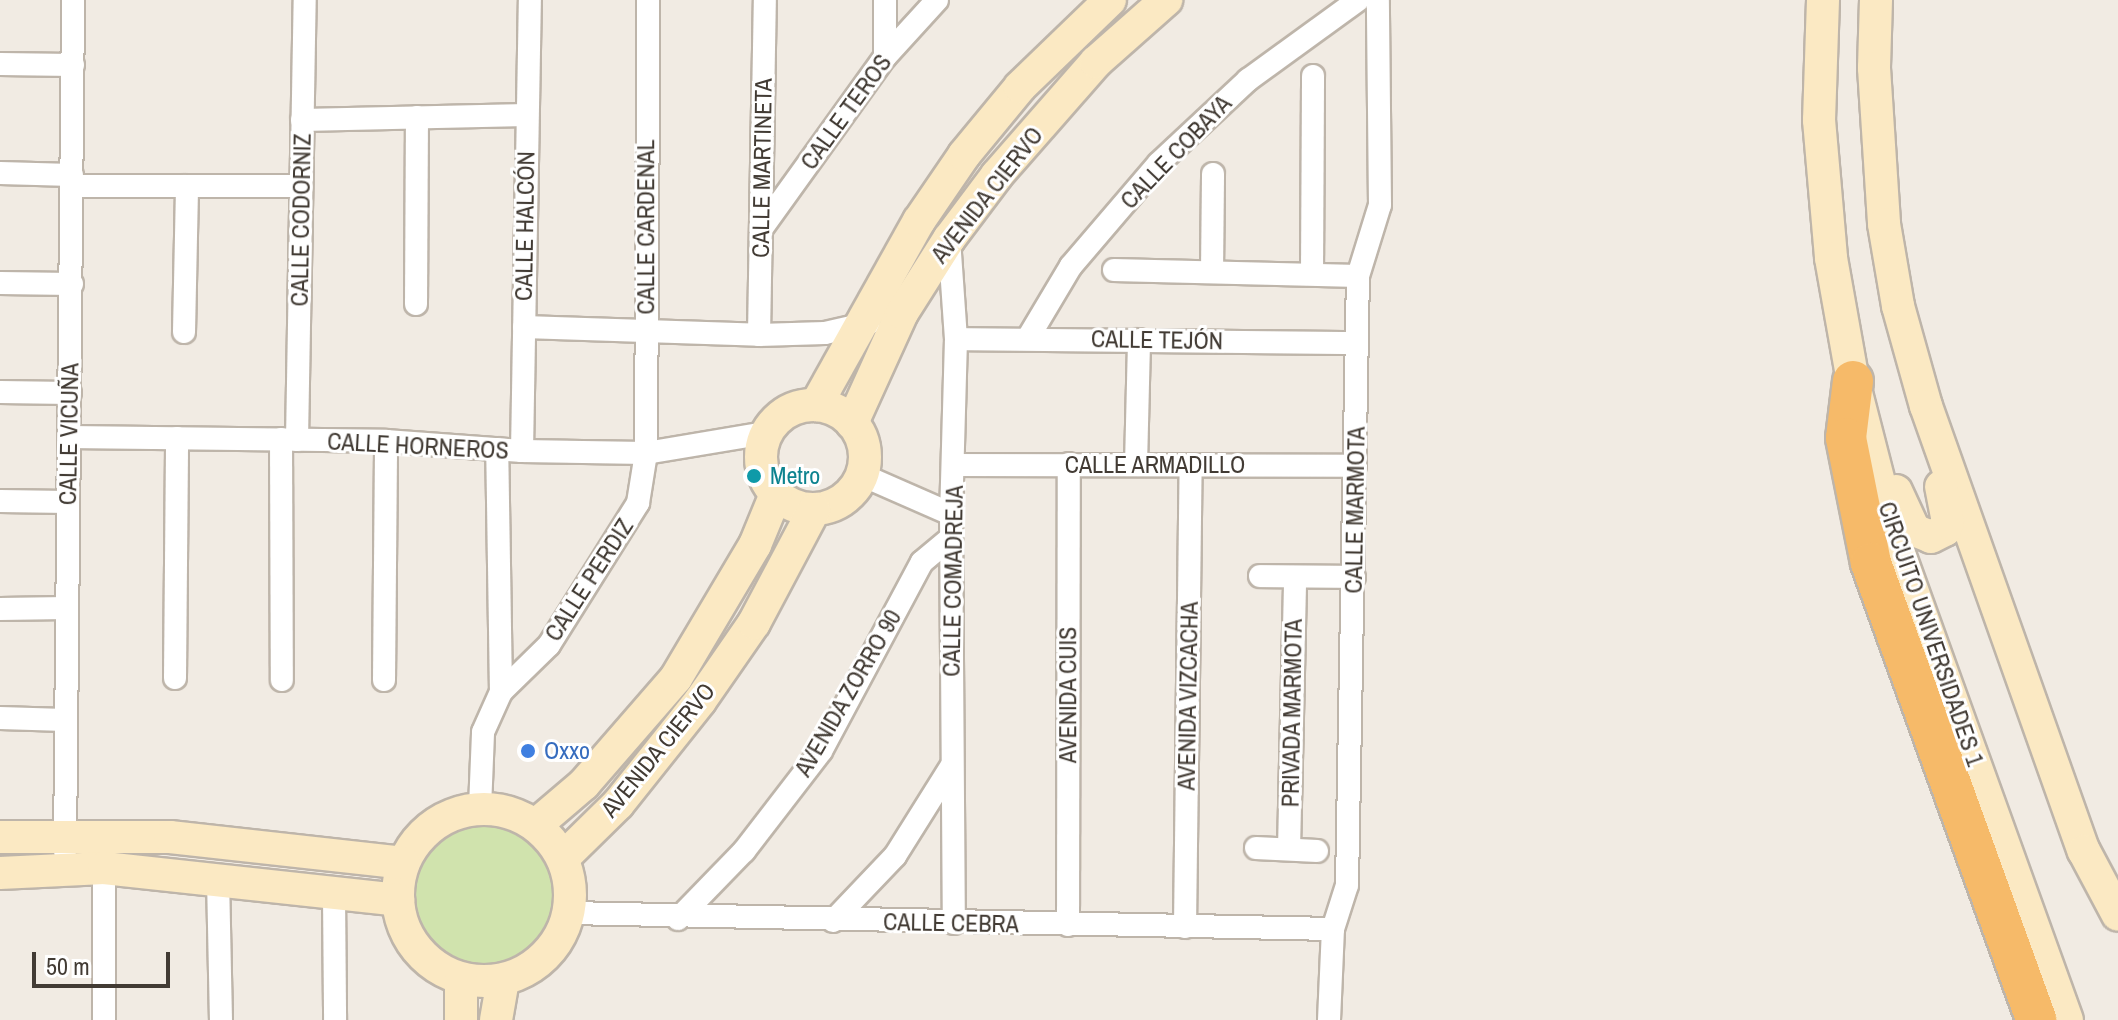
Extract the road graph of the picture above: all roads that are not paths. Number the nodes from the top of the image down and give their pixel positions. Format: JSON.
{"nodes":[{"id":1,"x":73,"y":0,"type":"edge"},
{"id":2,"x":305,"y":0,"type":"edge"},
{"id":3,"x":530,"y":0,"type":"edge"},
{"id":4,"x":648,"y":0,"type":"edge"},
{"id":5,"x":765,"y":0,"type":"edge"},
{"id":6,"x":885,"y":0,"type":"edge"},
{"id":7,"x":937,"y":0,"type":"edge"},
{"id":8,"x":1110,"y":0,"type":"edge"},
{"id":9,"x":1166,"y":0,"type":"edge"},
{"id":10,"x":1358,"y":0,"type":"edge"},
{"id":11,"x":1378,"y":0,"type":"edge"},
{"id":12,"x":1823,"y":0,"type":"edge"},
{"id":13,"x":1876,"y":0,"type":"edge"},
{"id":14,"x":1067,"y":38,"type":"junction"},
{"id":15,"x":885,"y":57,"type":"junction"},
{"id":16,"x":1096,"y":62,"type":"junction"},
{"id":17,"x":0,"y":64,"type":"edge"},
{"id":18,"x":73,"y":65,"type":"junction"},
{"id":19,"x":1313,"y":76,"type":"dead end"},
{"id":20,"x":527,"y":115,"type":"junction"},
{"id":21,"x":417,"y":117,"type":"junction"},
{"id":22,"x":302,"y":120,"type":"junction"},
{"id":23,"x":0,"y":173,"type":"edge"},
{"id":24,"x":1213,"y":174,"type":"dead end"},
{"id":25,"x":72,"y":180,"type":"junction"},
{"id":26,"x":187,"y":186,"type":"junction"},
{"id":27,"x":301,"y":186,"type":"junction"},
{"id":28,"x":762,"y":228,"type":"junction"},
{"id":29,"x":949,"y":239,"type":"junction"},
{"id":30,"x":1114,"y":270,"type":"dead end"},
{"id":31,"x":1212,"y":272,"type":"junction"},
{"id":32,"x":1312,"y":274,"type":"junction"},
{"id":33,"x":1358,"y":276,"type":"junction"},
{"id":34,"x":0,"y":283,"type":"edge"},
{"id":35,"x":72,"y":284,"type":"junction"},
{"id":36,"x":416,"y":304,"type":"dead end"},
{"id":37,"x":902,"y":313,"type":"junction"},
{"id":38,"x":524,"y":327,"type":"junction"},
{"id":39,"x":857,"y":327,"type":"junction"},
{"id":40,"x":184,"y":332,"type":"dead end"},
{"id":41,"x":645,"y":333,"type":"junction"},
{"id":42,"x":759,"y":335,"type":"junction"},
{"id":43,"x":1028,"y":338,"type":"junction"},
{"id":44,"x":956,"y":339,"type":"junction"},
{"id":45,"x":1139,"y":340,"type":"junction"},
{"id":46,"x":1357,"y":343,"type":"junction"},
{"id":47,"x":1853,"y":381,"type":"junction"},
{"id":48,"x":0,"y":392,"type":"edge"},
{"id":49,"x":70,"y":393,"type":"junction"},
{"id":50,"x":816,"y":405,"type":"junction"},
{"id":51,"x":1926,"y":406,"type":"junction"},
{"id":52,"x":852,"y":423,"type":"junction"},
{"id":53,"x":766,"y":433,"type":"junction"},
{"id":54,"x":1868,"y":433,"type":"junction"},
{"id":55,"x":69,"y":437,"type":"junction"},
{"id":56,"x":177,"y":438,"type":"junction"},
{"id":57,"x":289,"y":440,"type":"junction"},
{"id":58,"x":386,"y":441,"type":"junction"},
{"id":59,"x":497,"y":449,"type":"junction"},
{"id":60,"x":522,"y":451,"type":"junction"},
{"id":61,"x":646,"y":453,"type":"junction"},
{"id":62,"x":1069,"y":464,"type":"junction"},
{"id":63,"x":955,"y":465,"type":"junction"},
{"id":64,"x":1136,"y":465,"type":"junction"},
{"id":65,"x":1191,"y":465,"type":"junction"},
{"id":66,"x":1355,"y":466,"type":"junction"},
{"id":67,"x":862,"y":475,"type":"junction"},
{"id":68,"x":776,"y":494,"type":"junction"},
{"id":69,"x":0,"y":501,"type":"edge"},
{"id":70,"x":68,"y":502,"type":"junction"},
{"id":71,"x":814,"y":510,"type":"junction"},
{"id":72,"x":951,"y":514,"type":"junction"},
{"id":73,"x":951,"y":538,"type":"junction"},
{"id":74,"x":1260,"y":576,"type":"dead end"},
{"id":75,"x":1295,"y":577,"type":"junction"},
{"id":76,"x":1354,"y":577,"type":"junction"},
{"id":77,"x":67,"y":608,"type":"junction"},
{"id":78,"x":0,"y":609,"type":"edge"},
{"id":79,"x":175,"y":678,"type":"dead end"},
{"id":80,"x":676,"y":678,"type":"junction"},
{"id":81,"x":282,"y":680,"type":"dead end"},
{"id":82,"x":384,"y":680,"type":"dead end"},
{"id":83,"x":501,"y":692,"type":"junction"},
{"id":84,"x":700,"y":701,"type":"junction"},
{"id":85,"x":0,"y":718,"type":"edge"},
{"id":86,"x":65,"y":720,"type":"junction"},
{"id":87,"x":952,"y":765,"type":"junction"},
{"id":88,"x":480,"y":808,"type":"junction"},
{"id":89,"x":536,"y":825,"type":"junction"},
{"id":90,"x":65,"y":833,"type":"junction"},
{"id":91,"x":0,"y":837,"type":"edge"},
{"id":92,"x":1256,"y":848,"type":"dead end"},
{"id":93,"x":1289,"y":849,"type":"junction"},
{"id":94,"x":1317,"y":851,"type":"dead end"},
{"id":95,"x":563,"y":858,"type":"junction"},
{"id":96,"x":404,"y":863,"type":"junction"},
{"id":97,"x":65,"y":868,"type":"junction"},
{"id":98,"x":104,"y":868,"type":"junction"},
{"id":99,"x":0,"y":873,"type":"edge"},
{"id":100,"x":218,"y":878,"type":"junction"},
{"id":101,"x":334,"y":895,"type":"junction"},
{"id":102,"x":398,"y":900,"type":"junction"},
{"id":103,"x":569,"y":913,"type":"junction"},
{"id":104,"x":2118,"y":915,"type":"edge"},
{"id":105,"x":678,"y":919,"type":"junction"},
{"id":106,"x":833,"y":921,"type":"junction"},
{"id":107,"x":954,"y":923,"type":"junction"},
{"id":108,"x":1068,"y":925,"type":"junction"},
{"id":109,"x":1185,"y":927,"type":"junction"},
{"id":110,"x":1333,"y":929,"type":"junction"},
{"id":111,"x":461,"y":979,"type":"junction"},
{"id":112,"x":503,"y":980,"type":"junction"},
{"id":113,"x":496,"y":1019,"type":"edge"},
{"id":114,"x":104,"y":1020,"type":"edge"},
{"id":115,"x":221,"y":1020,"type":"edge"},
{"id":116,"x":335,"y":1020,"type":"edge"},
{"id":117,"x":461,"y":1020,"type":"edge"},
{"id":118,"x":1329,"y":1020,"type":"edge"},
{"id":119,"x":2036,"y":1020,"type":"edge"},
{"id":120,"x":2067,"y":1020,"type":"edge"}],
"edges":[{"from":1,"to":18,"type":"street","name":"CALLE VICUÑA"},
{"from":2,"to":22,"type":"street","name":"CALLE CODORNIZ"},
{"from":3,"to":20,"type":"street","name":"CALLE HALCÓN"},
{"from":4,"to":41,"type":"street","name":"CALLE CARDENAL"},
{"from":5,"to":28,"type":"street","name":"CALLE MARTINETA"},
{"from":6,"to":15,"type":"street"},
{"from":7,"to":15,"type":"street","name":"CALLE TEROS"},
{"from":8,"to":14,"type":"street","name":"AVENIDA CIERVO"},
{"from":9,"to":16,"type":"street","name":"AVENIDA CIERVO"},
{"from":10,"to":43,"type":"street","name":"CALLE COBAYA"},
{"from":11,"to":33,"type":"street","name":"CALLE MARMOTA"},
{"from":12,"to":47,"type":"street","name":"CIRCUITO UNIVERSIDADES 1"},
{"from":13,"to":51,"type":"street"},
{"from":14,"to":16,"type":"street"},
{"from":14,"to":39,"type":"street","name":"AVENIDA CIERVO"},
{"from":15,"to":28,"type":"street","name":"CALLE TEROS"},
{"from":16,"to":29,"type":"street","name":"AVENIDA CIERVO"},
{"from":17,"to":18,"type":"street"},
{"from":18,"to":25,"type":"street","name":"CALLE VICUÑA"},
{"from":19,"to":32,"type":"street"},
{"from":20,"to":21,"type":"street"},
{"from":20,"to":38,"type":"street","name":"CALLE HALCÓN"},
{"from":21,"to":22,"type":"street"},
{"from":21,"to":36,"type":"street"},
{"from":22,"to":27,"type":"street","name":"CALLE CODORNIZ"},
{"from":23,"to":25,"type":"street"},
{"from":24,"to":31,"type":"street"},
{"from":25,"to":26,"type":"street"},
{"from":25,"to":35,"type":"street","name":"CALLE VICUÑA"},
{"from":26,"to":27,"type":"street"},
{"from":26,"to":40,"type":"street"},
{"from":27,"to":57,"type":"street","name":"CALLE CODORNIZ"},
{"from":28,"to":42,"type":"street","name":"CALLE MARTINETA"},
{"from":29,"to":37,"type":"street","name":"AVENIDA CIERVO"},
{"from":29,"to":44,"type":"street","name":"CALLE COMADREJA"},
{"from":30,"to":31,"type":"street"},
{"from":31,"to":32,"type":"street"},
{"from":32,"to":33,"type":"street"},
{"from":33,"to":46,"type":"street","name":"CALLE MARMOTA"},
{"from":34,"to":35,"type":"street"},
{"from":35,"to":49,"type":"street","name":"CALLE VICUÑA"},
{"from":37,"to":39,"type":"street"},
{"from":37,"to":52,"type":"street","name":"AVENIDA CIERVO"},
{"from":38,"to":41,"type":"street"},
{"from":38,"to":60,"type":"street","name":"CALLE HALCÓN"},
{"from":39,"to":42,"type":"street"},
{"from":39,"to":50,"type":"street","name":"AVENIDA CIERVO"},
{"from":41,"to":42,"type":"street"},
{"from":41,"to":61,"type":"street","name":"CALLE CARDENAL"},
{"from":43,"to":44,"type":"street","name":"CALLE TEJÓN"},
{"from":43,"to":45,"type":"street","name":"CALLE TEJÓN"},
{"from":44,"to":63,"type":"street","name":"CALLE COMADREJA"},
{"from":45,"to":46,"type":"street","name":"CALLE TEJÓN"},
{"from":45,"to":64,"type":"street"},
{"from":46,"to":66,"type":"street","name":"CALLE MARMOTA"},
{"from":47,"to":54,"type":"street","name":"CIRCUITO UNIVERSIDADES 1"},
{"from":47,"to":119,"type":"highway"},
{"from":48,"to":49,"type":"street"},
{"from":49,"to":55,"type":"street","name":"CALLE VICUÑA"},
{"from":50,"to":52,"type":"street"},
{"from":50,"to":53,"type":"street"},
{"from":51,"to":54,"type":"street"},
{"from":51,"to":104,"type":"street"},
{"from":52,"to":67,"type":"street"},
{"from":53,"to":61,"type":"street","name":"CALLE HORNEROS"},
{"from":53,"to":68,"type":"street"},
{"from":54,"to":120,"type":"street","name":"CIRCUITO UNIVERSIDADES 1"},
{"from":55,"to":56,"type":"street","name":"CALLE HORNEROS"},
{"from":55,"to":70,"type":"street","name":"CALLE VICUÑA"},
{"from":56,"to":57,"type":"street","name":"CALLE HORNEROS"},
{"from":56,"to":79,"type":"street"},
{"from":57,"to":58,"type":"street","name":"CALLE HORNEROS"},
{"from":57,"to":81,"type":"street","name":"CALLE CODORNIZ"},
{"from":58,"to":59,"type":"street","name":"CALLE HORNEROS"},
{"from":58,"to":82,"type":"street"},
{"from":59,"to":60,"type":"street","name":"CALLE HORNEROS"},
{"from":59,"to":83,"type":"street"},
{"from":60,"to":61,"type":"street","name":"CALLE HORNEROS"},
{"from":61,"to":83,"type":"street","name":"CALLE PERDIZ"},
{"from":62,"to":63,"type":"street","name":"CALLE ARMADILLO"},
{"from":62,"to":64,"type":"street","name":"CALLE ARMADILLO"},
{"from":62,"to":108,"type":"street","name":"AVENIDA CUIS"},
{"from":63,"to":72,"type":"street","name":"CALLE COMADREJA"},
{"from":64,"to":65,"type":"street","name":"CALLE ARMADILLO"},
{"from":65,"to":66,"type":"street","name":"CALLE ARMADILLO"},
{"from":65,"to":109,"type":"street","name":"AVENIDA VIZCACHA"},
{"from":66,"to":76,"type":"street","name":"CALLE MARMOTA"},
{"from":67,"to":71,"type":"street"},
{"from":67,"to":72,"type":"street"},
{"from":68,"to":71,"type":"street"},
{"from":68,"to":80,"type":"street","name":"AVENIDA CIERVO"},
{"from":69,"to":70,"type":"street"},
{"from":70,"to":77,"type":"street","name":"CALLE VICUÑA"},
{"from":71,"to":84,"type":"street","name":"AVENIDA CIERVO"},
{"from":72,"to":73,"type":"street","name":"CALLE COMADREJA"},
{"from":73,"to":87,"type":"street","name":"CALLE COMADREJA"},
{"from":73,"to":105,"type":"street","name":"AVENIDA ZORRO 90"},
{"from":74,"to":75,"type":"street"},
{"from":75,"to":76,"type":"street"},
{"from":75,"to":93,"type":"street","name":"PRIVADA MARMOTA"},
{"from":76,"to":110,"type":"street","name":"CALLE MARMOTA"},
{"from":77,"to":78,"type":"street"},
{"from":77,"to":86,"type":"street","name":"CALLE VICUÑA"},
{"from":80,"to":84,"type":"street"},
{"from":80,"to":89,"type":"street","name":"AVENIDA CIERVO"},
{"from":83,"to":88,"type":"street"},
{"from":84,"to":95,"type":"street","name":"AVENIDA CIERVO"},
{"from":85,"to":86,"type":"street"},
{"from":86,"to":90,"type":"street","name":"CALLE VICUÑA"},
{"from":87,"to":106,"type":"street"},
{"from":87,"to":107,"type":"street","name":"CALLE COMADREJA"},
{"from":88,"to":89,"type":"street"},
{"from":88,"to":96,"type":"street"},
{"from":89,"to":95,"type":"street"},
{"from":90,"to":91,"type":"street"},
{"from":90,"to":96,"type":"street"},
{"from":90,"to":97,"type":"street","name":"CALLE VICUÑA"},
{"from":92,"to":93,"type":"street"},
{"from":93,"to":94,"type":"street"},
{"from":95,"to":103,"type":"street"},
{"from":96,"to":102,"type":"street"},
{"from":97,"to":98,"type":"street"},
{"from":97,"to":99,"type":"street"},
{"from":98,"to":100,"type":"street"},
{"from":98,"to":114,"type":"street"},
{"from":100,"to":101,"type":"street"},
{"from":100,"to":115,"type":"street"},
{"from":101,"to":102,"type":"street"},
{"from":101,"to":116,"type":"street"},
{"from":102,"to":111,"type":"street"},
{"from":103,"to":105,"type":"street","name":"CALLE CEBRA"},
{"from":103,"to":112,"type":"street"},
{"from":105,"to":106,"type":"street","name":"CALLE CEBRA"},
{"from":106,"to":107,"type":"street","name":"CALLE CEBRA"},
{"from":107,"to":108,"type":"street","name":"CALLE CEBRA"},
{"from":108,"to":109,"type":"street","name":"CALLE CEBRA"},
{"from":109,"to":110,"type":"street","name":"CALLE CEBRA"},
{"from":110,"to":118,"type":"street","name":"CALLE MARMOTA"},
{"from":111,"to":112,"type":"street"},
{"from":111,"to":117,"type":"street"},
{"from":112,"to":113,"type":"street"}]}
